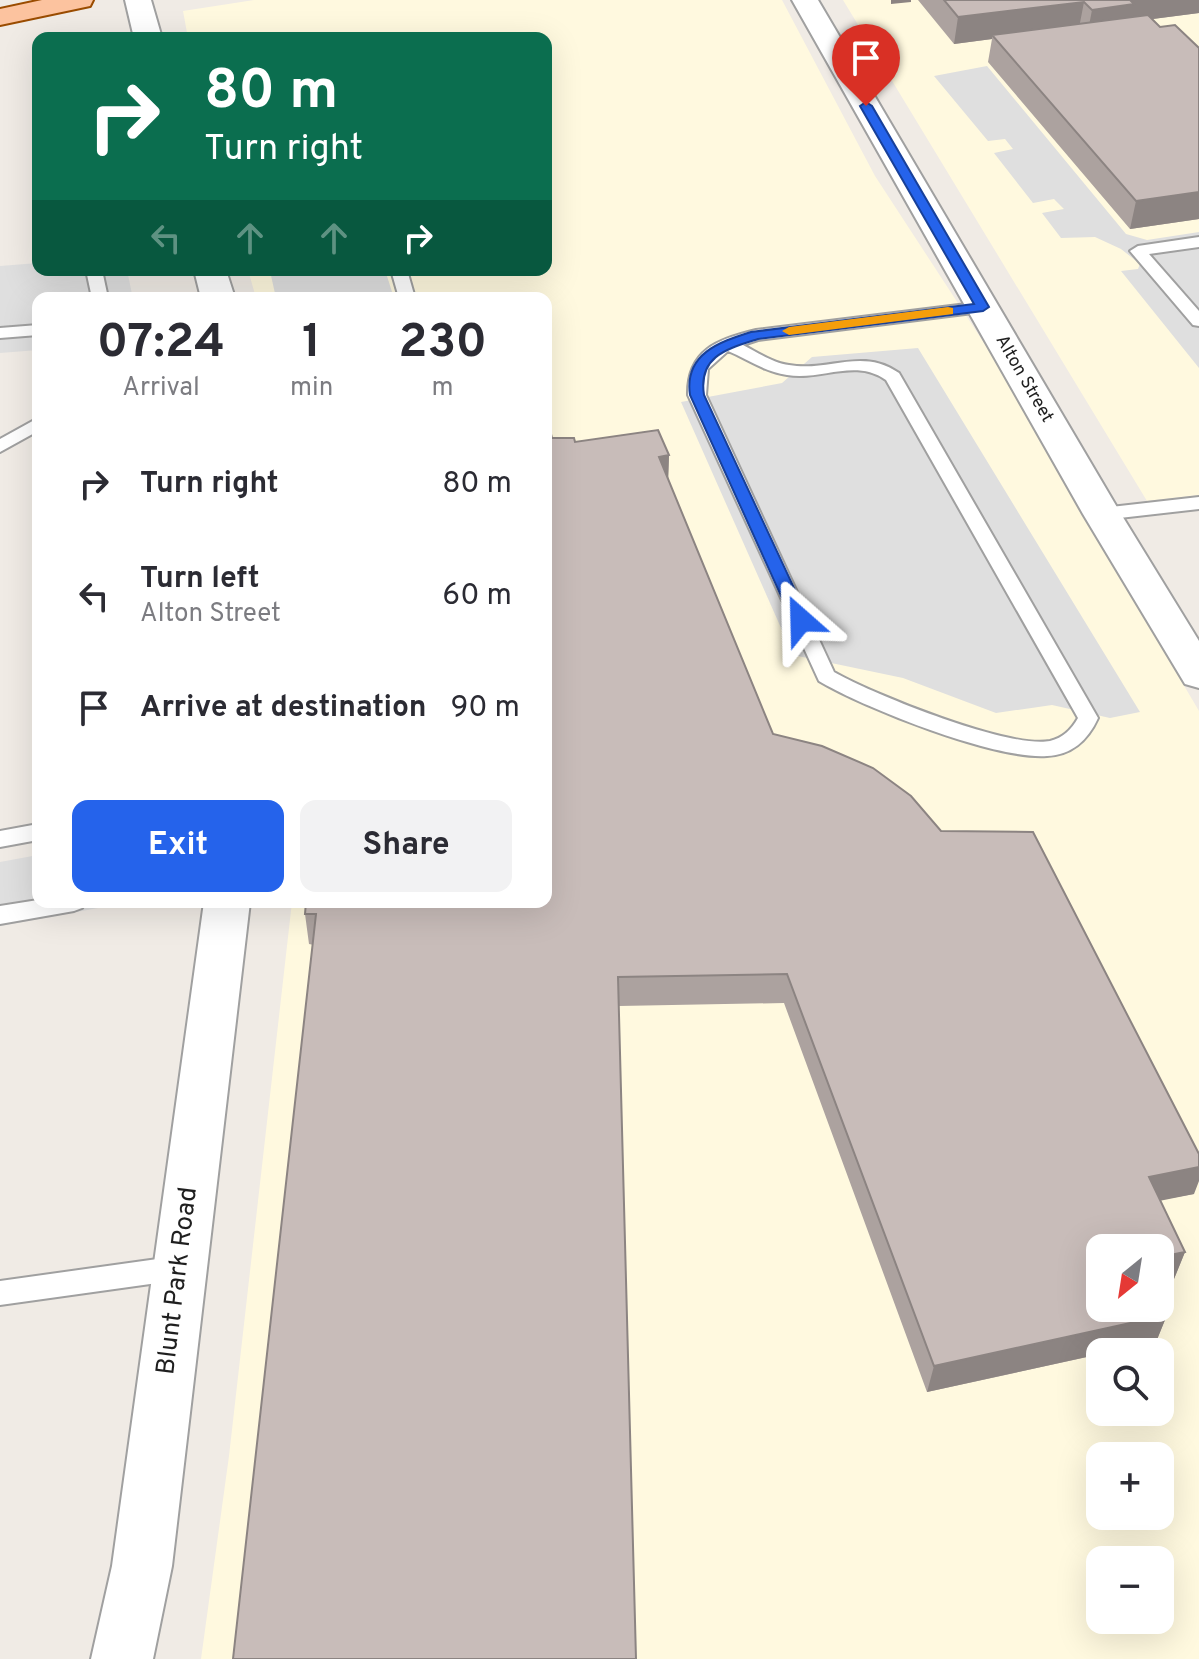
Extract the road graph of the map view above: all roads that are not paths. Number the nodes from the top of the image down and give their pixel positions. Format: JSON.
{"nodes":[{"id":1,"x":80,"y":0,"type":"edge"},
{"id":2,"x":138,"y":0,"type":"edge"},
{"id":3,"x":805,"y":0,"type":"edge"},
{"id":4,"x":0,"y":17,"type":"edge"},
{"id":5,"x":146,"y":32,"type":"edge"},
{"id":6,"x":1199,"y":242,"type":"edge"},
{"id":7,"x":983,"y":307,"type":"junction"},
{"id":8,"x":1199,"y":321,"type":"edge"},
{"id":9,"x":32,"y":330,"type":"edge"},
{"id":10,"x":0,"y":333,"type":"edge"},
{"id":11,"x":728,"y":344,"type":"junction"},
{"id":12,"x":32,"y":427,"type":"edge"},
{"id":13,"x":0,"y":447,"type":"edge"},
{"id":14,"x":1199,"y":503,"type":"edge"},
{"id":15,"x":1102,"y":514,"type":"junction"},
{"id":16,"x":1199,"y":674,"type":"edge"},
{"id":17,"x":32,"y":833,"type":"edge"},
{"id":18,"x":0,"y":839,"type":"edge"},
{"id":19,"x":40,"y":908,"type":"edge"},
{"id":20,"x":226,"y":908,"type":"edge"},
{"id":21,"x":0,"y":915,"type":"edge"},
{"id":22,"x":179,"y":1268,"type":"junction"},
{"id":23,"x":0,"y":1293,"type":"edge"},
{"id":24,"x":122,"y":1659,"type":"edge"}],
"edges":[{"from":1,"to":4,"type":"main road"},
{"from":2,"to":5,"type":"street"},
{"from":3,"to":7,"type":"street","name":"Alton Street"},
{"from":6,"to":8,"type":"lane"},
{"from":7,"to":11,"type":"lane"},
{"from":7,"to":15,"type":"street","name":"Alton Street"},
{"from":9,"to":10,"type":"lane"},
{"from":11,"to":11,"type":"lane"},
{"from":12,"to":13,"type":"lane"},
{"from":14,"to":15,"type":"lane"},
{"from":15,"to":16,"type":"street","name":"Alton Street"},
{"from":17,"to":18,"type":"lane"},
{"from":19,"to":21,"type":"lane"},
{"from":20,"to":22,"type":"street","name":"Blunt Park Road"},
{"from":22,"to":23,"type":"lane"},
{"from":22,"to":24,"type":"street","name":"Blunt Park Road"}]}
